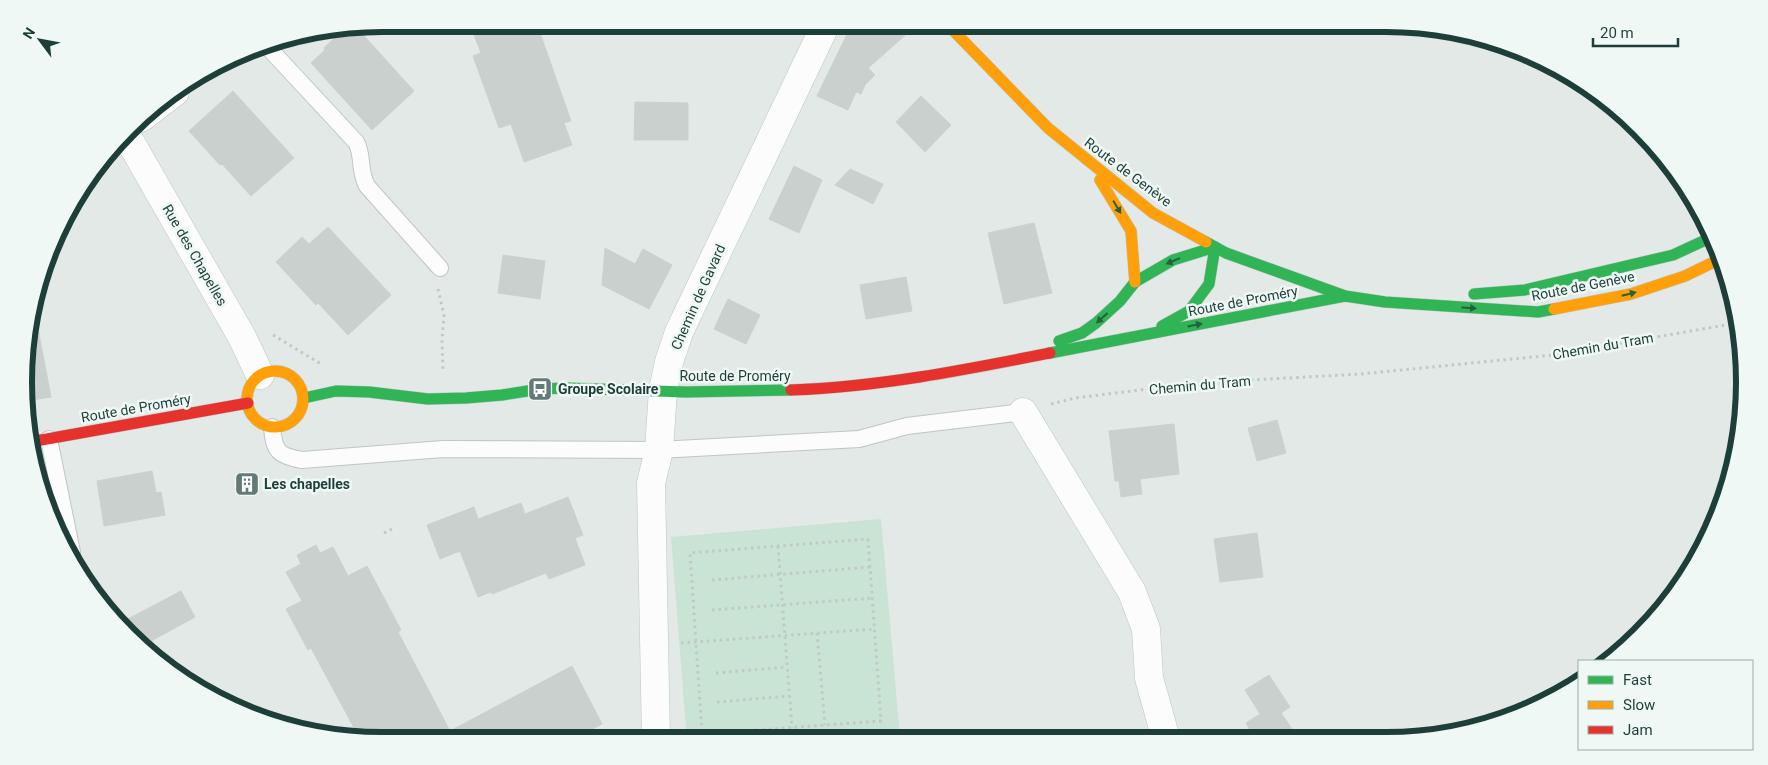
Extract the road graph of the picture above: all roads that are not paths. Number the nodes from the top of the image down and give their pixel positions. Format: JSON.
{"nodes":[{"id":1,"x":822,"y":32,"type":"edge"},
{"id":2,"x":955,"y":32,"type":"edge"},
{"id":3,"x":271,"y":51,"type":"edge"},
{"id":4,"x":130,"y":141,"type":"edge"},
{"id":5,"x":1092,"y":165,"type":"junction"},
{"id":6,"x":1705,"y":240,"type":"edge"},
{"id":7,"x":1215,"y":247,"type":"junction"},
{"id":8,"x":1714,"y":262,"type":"edge"},
{"id":9,"x":440,"y":268,"type":"road end"},
{"id":10,"x":1134,"y":282,"type":"junction"},
{"id":11,"x":1345,"y":296,"type":"junction"},
{"id":12,"x":1385,"y":302,"type":"junction"},
{"id":13,"x":1148,"y":334,"type":"junction"},
{"id":14,"x":957,"y":371,"type":"junction"},
{"id":15,"x":260,"y":375,"type":"junction"},
{"id":16,"x":663,"y":390,"type":"junction"},
{"id":17,"x":304,"y":398,"type":"junction"},
{"id":18,"x":248,"y":403,"type":"junction"},
{"id":19,"x":1024,"y":412,"type":"joint"},
{"id":20,"x":272,"y":427,"type":"junction"},
{"id":21,"x":49,"y":439,"type":"junction"},
{"id":22,"x":37,"y":441,"type":"edge"},
{"id":23,"x":659,"y":450,"type":"junction"},
{"id":24,"x":69,"y":537,"type":"edge"},
{"id":25,"x":656,"y":732,"type":"edge"},
{"id":26,"x":1164,"y":732,"type":"edge"}],
"edges":[{"from":1,"to":16,"type":"street","name":"Chemin de Gavard"},
{"from":2,"to":5,"type":"street","name":"Route de Genève"},
{"from":3,"to":9,"type":"lane"},
{"from":4,"to":15,"type":"street","name":"Rue des Chapelles"},
{"from":5,"to":7,"type":"street","name":"Route de Genève"},
{"from":5,"to":10,"type":"street","one_way":true},
{"from":6,"to":12,"type":"street","name":"Route de Genève"},
{"from":7,"to":10,"type":"street","name":"Route de Proméry","one_way":true},
{"from":7,"to":11,"type":"street","name":"Route de Genève"},
{"from":7,"to":13,"type":"street","name":"Route de Proméry"},
{"from":12,"to":8,"type":"street","name":"Route de Genève","one_way":true},
{"from":10,"to":14,"type":"street","name":"Route de Proméry","one_way":true},
{"from":11,"to":12,"type":"street","name":"Route de Genève"},
{"from":13,"to":11,"type":"street","name":"Route de Proméry","one_way":true},
{"from":13,"to":14,"type":"street","name":"Route de Proméry"},
{"from":14,"to":16,"type":"street","name":"Route de Proméry"},
{"from":15,"to":17,"type":"street"},
{"from":15,"to":18,"type":"street"},
{"from":16,"to":17,"type":"street","name":"Route de Proméry"},
{"from":16,"to":23,"type":"street","name":"Chemin de Gavard"},
{"from":17,"to":20,"type":"street"},
{"from":18,"to":20,"type":"street"},
{"from":18,"to":21,"type":"street","name":"Route de Proméry"},
{"from":19,"to":23,"type":"lane"},
{"from":19,"to":26,"type":"street"},
{"from":20,"to":23,"type":"lane"},
{"from":21,"to":22,"type":"street","name":"Route de Proméry"},
{"from":21,"to":24,"type":"lane"},
{"from":23,"to":25,"type":"street","name":"Chemin de Gavard"}]}
